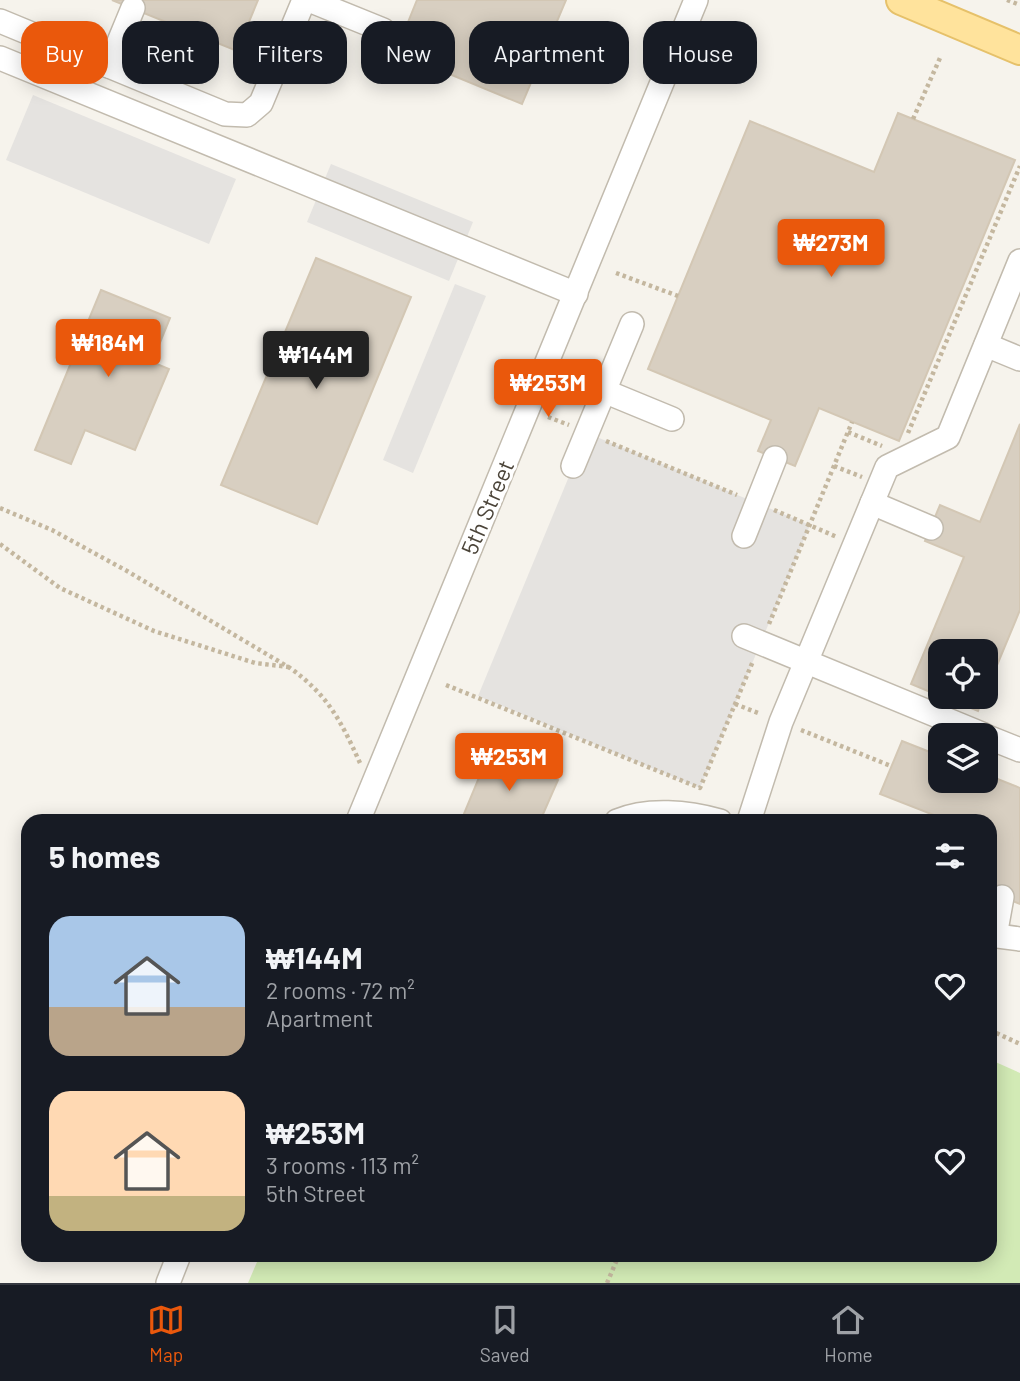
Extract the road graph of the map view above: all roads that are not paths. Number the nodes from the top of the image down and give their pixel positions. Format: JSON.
{"nodes":[{"id":1,"x":307,"y":0,"type":"edge"},
{"id":2,"x":696,"y":0,"type":"edge"},
{"id":3,"x":901,"y":0,"type":"edge"},
{"id":4,"x":133,"y":8,"type":"dead end"},
{"id":5,"x":0,"y":21,"type":"edge"},
{"id":6,"x":361,"y":21,"type":"edge"},
{"id":7,"x":1020,"y":50,"type":"edge"},
{"id":8,"x":0,"y":58,"type":"edge"},
{"id":9,"x":109,"y":66,"type":"junction"},
{"id":10,"x":1020,"y":261,"type":"edge"},
{"id":11,"x":576,"y":294,"type":"junction"},
{"id":12,"x":632,"y":324,"type":"dead end"},
{"id":13,"x":986,"y":345,"type":"junction"},
{"id":14,"x":1020,"y":359,"type":"edge"},
{"id":15,"x":604,"y":391,"type":"junction"},
{"id":16,"x":672,"y":419,"type":"dead end"},
{"id":17,"x":775,"y":458,"type":"dead end"},
{"id":18,"x":573,"y":466,"type":"dead end"},
{"id":19,"x":876,"y":494,"type":"junction"},
{"id":20,"x":931,"y":528,"type":"dead end"},
{"id":21,"x":744,"y":536,"type":"dead end"},
{"id":22,"x":753,"y":640,"type":"road end"},
{"id":23,"x":806,"y":662,"type":"junction"},
{"id":24,"x":956,"y":723,"type":"edge"},
{"id":25,"x":998,"y":741,"type":"edge"},
{"id":26,"x":1020,"y":750,"type":"edge"},
{"id":27,"x":361,"y":814,"type":"edge"},
{"id":28,"x":634,"y":814,"type":"edge"},
{"id":29,"x":681,"y":814,"type":"edge"},
{"id":30,"x":751,"y":814,"type":"edge"},
{"id":31,"x":1002,"y":897,"type":"dead end"},
{"id":32,"x":997,"y":919,"type":"edge"},
{"id":33,"x":997,"y":936,"type":"edge"},
{"id":34,"x":1020,"y":939,"type":"edge"},
{"id":35,"x":177,"y":1262,"type":"edge"},
{"id":36,"x":168,"y":1283,"type":"edge"}],
"edges":[{"from":1,"to":6,"type":"street"},
{"from":1,"to":9,"type":"street"},
{"from":2,"to":11,"type":"street","name":"5th Street"},
{"from":3,"to":7,"type":"main road"},
{"from":4,"to":9,"type":"street"},
{"from":5,"to":9,"type":"street"},
{"from":8,"to":11,"type":"street"},
{"from":10,"to":13,"type":"street"},
{"from":11,"to":27,"type":"street","name":"5th Street"},
{"from":12,"to":15,"type":"street"},
{"from":13,"to":14,"type":"street"},
{"from":13,"to":19,"type":"street"},
{"from":15,"to":16,"type":"street"},
{"from":15,"to":18,"type":"street"},
{"from":17,"to":21,"type":"street"},
{"from":19,"to":20,"type":"street"},
{"from":19,"to":23,"type":"street"},
{"from":22,"to":23,"type":"street"},
{"from":23,"to":24,"type":"street"},
{"from":23,"to":30,"type":"street"},
{"from":25,"to":26,"type":"street"},
{"from":28,"to":29,"type":"street"},
{"from":31,"to":32,"type":"street"},
{"from":33,"to":34,"type":"street"},
{"from":35,"to":36,"type":"street"}]}
